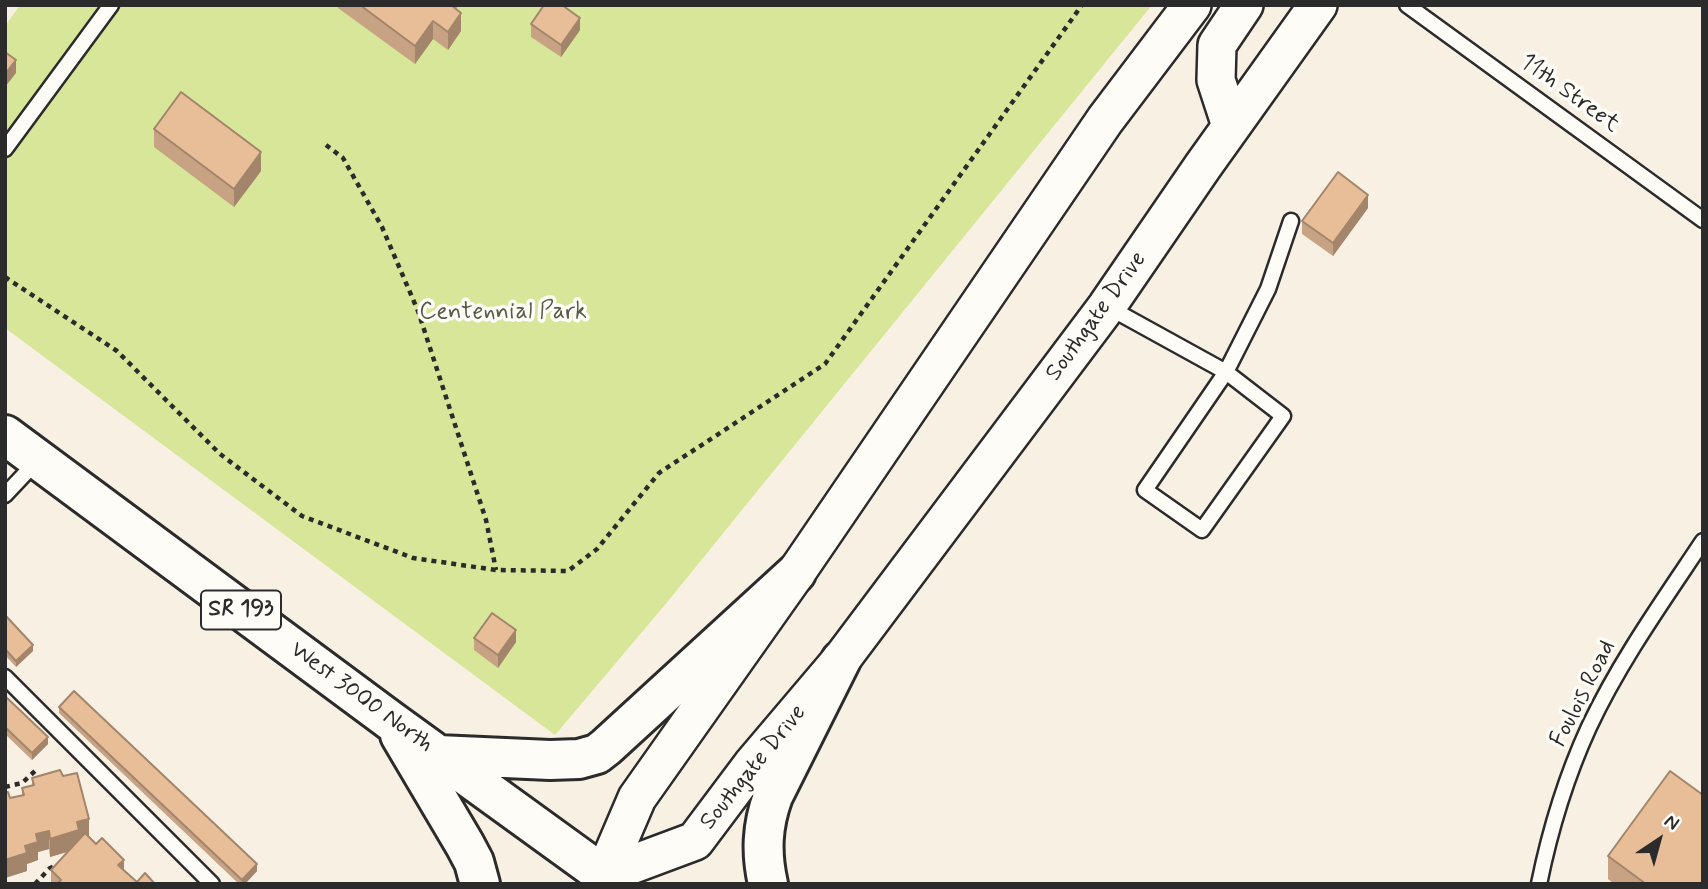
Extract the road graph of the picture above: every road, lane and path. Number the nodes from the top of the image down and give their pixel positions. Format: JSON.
{"nodes":[{"id":1,"x":111,"y":5,"type":"edge"},
{"id":2,"x":1082,"y":5,"type":"edge"},
{"id":3,"x":1192,"y":5,"type":"edge"},
{"id":4,"x":1244,"y":5,"type":"edge"},
{"id":5,"x":1318,"y":5,"type":"edge"},
{"id":6,"x":1408,"y":5,"type":"edge"},
{"id":7,"x":1231,"y":126,"type":"junction"},
{"id":8,"x":326,"y":145,"type":"dead end"},
{"id":9,"x":5,"y":149,"type":"edge"},
{"id":10,"x":1703,"y":220,"type":"edge"},
{"id":11,"x":1290,"y":221,"type":"dead end"},
{"id":12,"x":5,"y":277,"type":"edge"},
{"id":13,"x":1107,"y":306,"type":"junction"},
{"id":14,"x":1226,"y":372,"type":"junction"},
{"id":15,"x":5,"y":435,"type":"edge"},
{"id":16,"x":38,"y":460,"type":"junction"},
{"id":17,"x":5,"y":495,"type":"edge"},
{"id":18,"x":1703,"y":541,"type":"edge"},
{"id":19,"x":496,"y":570,"type":"junction"},
{"id":20,"x":796,"y":573,"type":"junction"},
{"id":21,"x":842,"y":660,"type":"junction"},
{"id":22,"x":5,"y":677,"type":"edge"},
{"id":23,"x":391,"y":721,"type":"junction"},
{"id":24,"x":438,"y":755,"type":"junction"},
{"id":25,"x":35,"y":771,"type":"dead end"},
{"id":26,"x":5,"y":788,"type":"edge"},
{"id":27,"x":66,"y":862,"type":"edge"},
{"id":28,"x":606,"y":881,"type":"edge"},
{"id":29,"x":35,"y":884,"type":"edge"},
{"id":30,"x":212,"y":884,"type":"edge"},
{"id":31,"x":480,"y":884,"type":"edge"},
{"id":32,"x":768,"y":884,"type":"edge"},
{"id":33,"x":1539,"y":884,"type":"edge"}],
"edges":[{"from":1,"to":9,"type":"lane"},
{"from":2,"to":19,"type":"path"},
{"from":3,"to":20,"type":"main road"},
{"from":4,"to":7,"type":"main road"},
{"from":5,"to":7,"type":"main road","name":"Southgate Drive"},
{"from":6,"to":10,"type":"lane","name":"11th Street"},
{"from":7,"to":13,"type":"main road","name":"Southgate Drive"},
{"from":8,"to":19,"type":"path"},
{"from":11,"to":14,"type":"lane"},
{"from":12,"to":19,"type":"path"},
{"from":13,"to":14,"type":"lane"},
{"from":13,"to":21,"type":"main road","name":"Southgate Drive"},
{"from":14,"to":14,"type":"lane"},
{"from":15,"to":16,"type":"main road","name":"West 3000 North","number":"SR 193"},
{"from":16,"to":17,"type":"lane"},
{"from":16,"to":23,"type":"main road","name":"West 3000 North","number":"SR 193"},
{"from":18,"to":33,"type":"lane","name":"Foulois Road"},
{"from":20,"to":24,"type":"main road"},
{"from":20,"to":28,"type":"main road"},
{"from":21,"to":28,"type":"main road","name":"Southgate Drive"},
{"from":21,"to":32,"type":"main road"},
{"from":22,"to":30,"type":"lane"},
{"from":23,"to":24,"type":"main road","name":"West 3000 North","number":"SR 193"},
{"from":23,"to":31,"type":"main road"},
{"from":24,"to":28,"type":"main road","name":"West 3000 North","number":"SR 193"},
{"from":25,"to":26,"type":"path"},
{"from":27,"to":29,"type":"path"}]}
